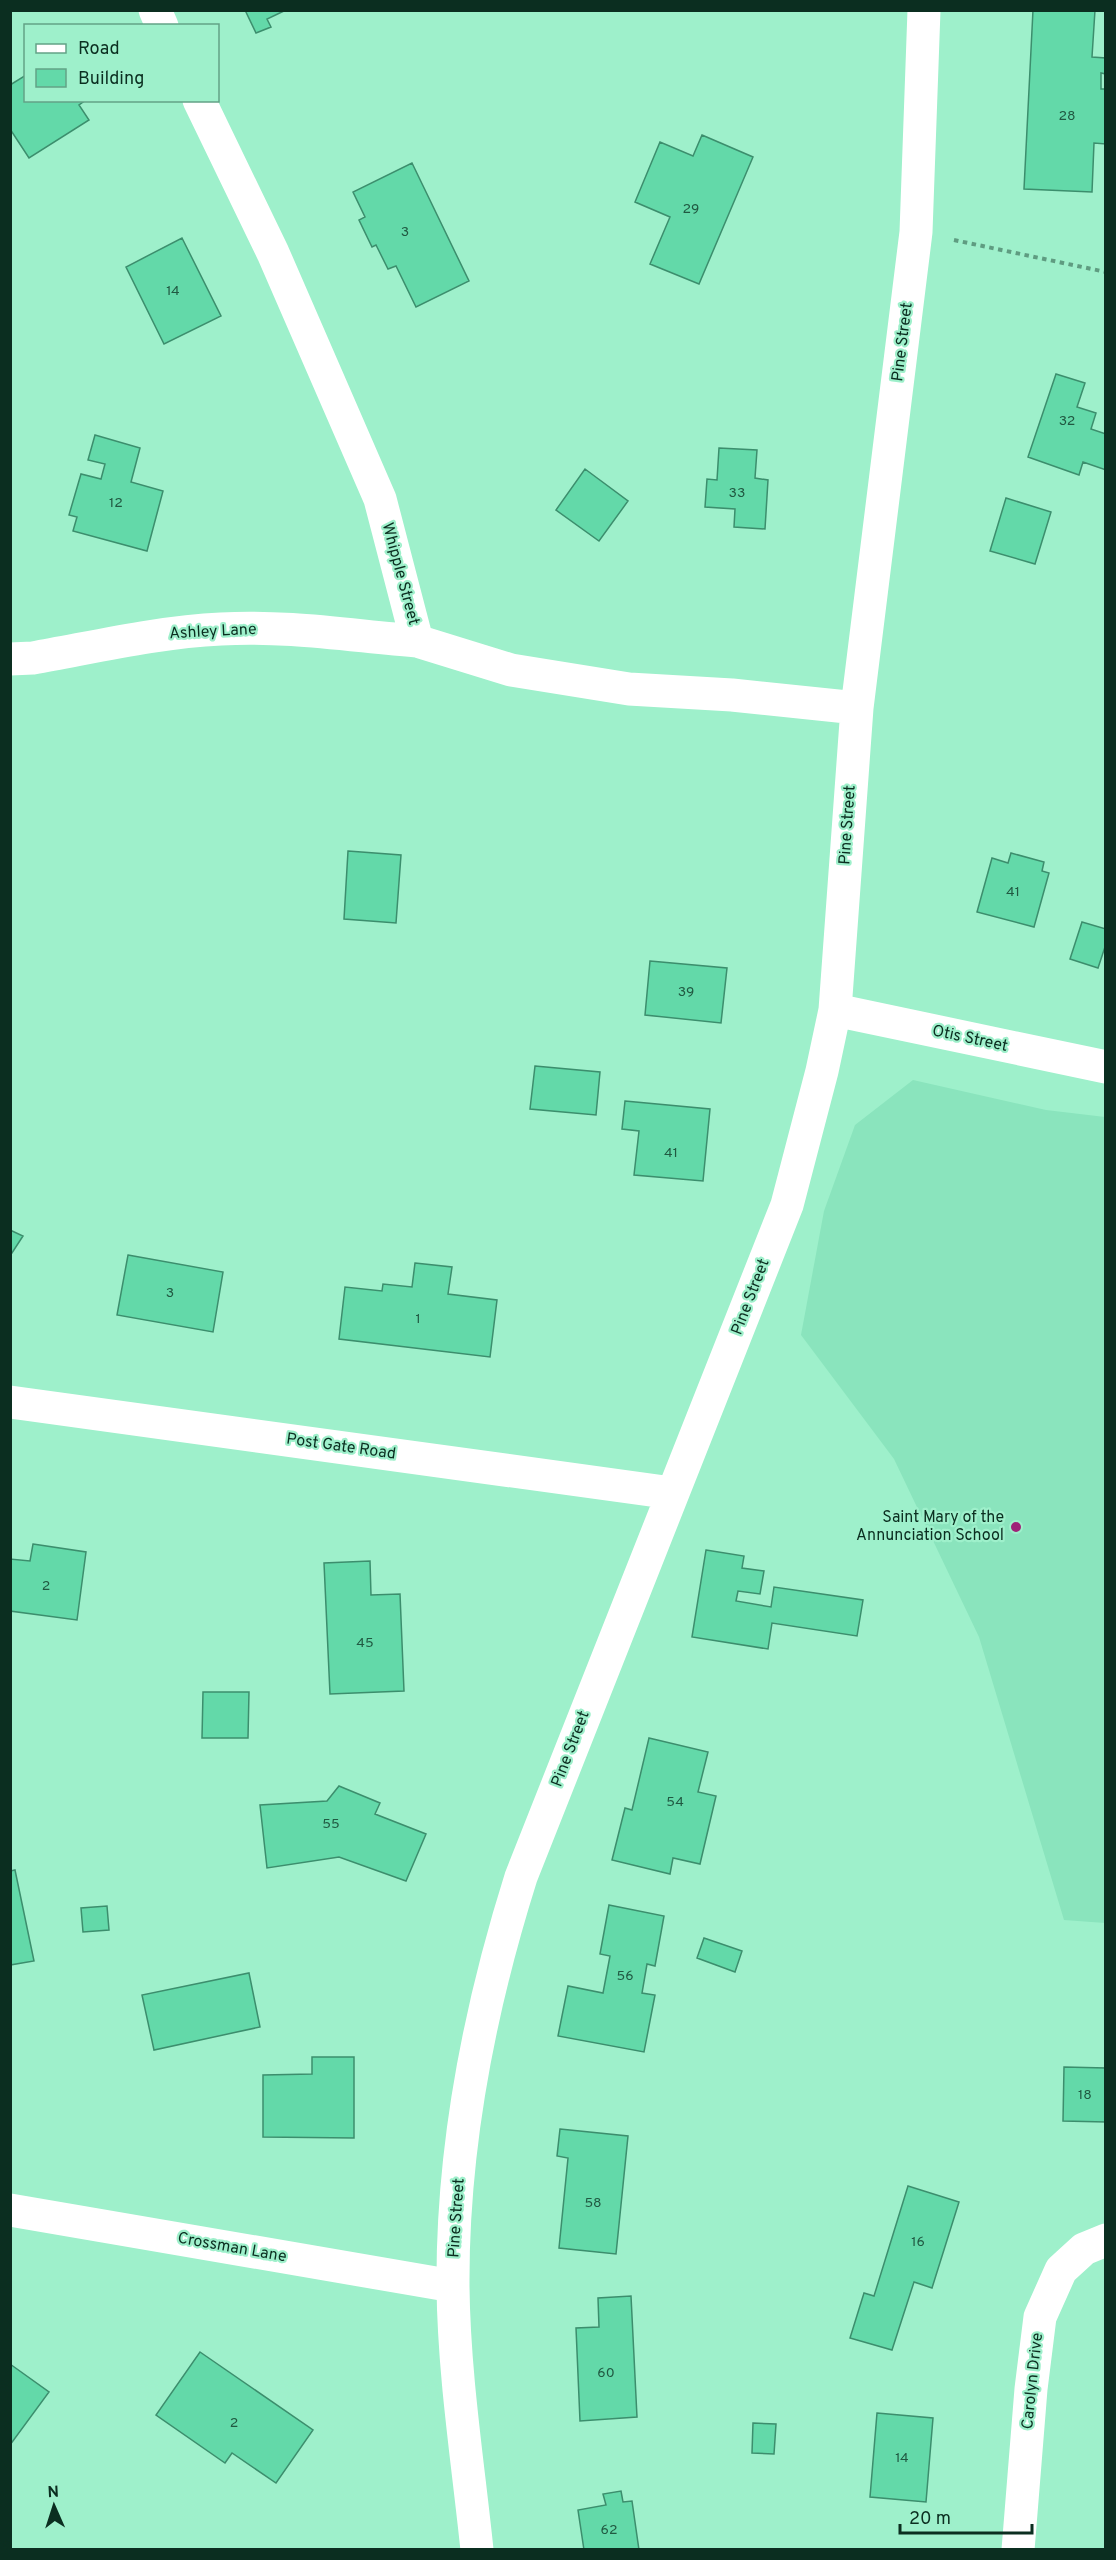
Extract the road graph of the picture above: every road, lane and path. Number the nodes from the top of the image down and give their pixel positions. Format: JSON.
{"nodes":[{"id":1,"x":155,"y":10,"type":"edge"},
{"id":2,"x":924,"y":10,"type":"edge"},
{"id":3,"x":161,"y":24,"type":"edge"},
{"id":4,"x":200,"y":102,"type":"edge"},
{"id":5,"x":916,"y":232,"type":"junction"},
{"id":6,"x":1106,"y":272,"type":"edge"},
{"id":7,"x":417,"y":641,"type":"junction"},
{"id":8,"x":10,"y":659,"type":"edge"},
{"id":9,"x":857,"y":708,"type":"junction"},
{"id":10,"x":835,"y":1010,"type":"junction"},
{"id":11,"x":1106,"y":1067,"type":"edge"},
{"id":12,"x":10,"y":1402,"type":"edge"},
{"id":13,"x":672,"y":1493,"type":"junction"},
{"id":14,"x":10,"y":2210,"type":"edge"},
{"id":15,"x":1106,"y":2240,"type":"edge"},
{"id":16,"x":453,"y":2286,"type":"junction"},
{"id":17,"x":477,"y":2550,"type":"edge"},
{"id":18,"x":1018,"y":2550,"type":"edge"}],
"edges":[{"from":1,"to":3,"type":"street"},
{"from":2,"to":5,"type":"street","name":"Pine Street"},
{"from":4,"to":7,"type":"street","name":"Whipple Street"},
{"from":5,"to":6,"type":"path"},
{"from":5,"to":9,"type":"street","name":"Pine Street"},
{"from":7,"to":8,"type":"street","name":"Ashley Lane"},
{"from":7,"to":9,"type":"street","name":"Whipple Street"},
{"from":9,"to":10,"type":"street","name":"Pine Street"},
{"from":10,"to":11,"type":"street","name":"Otis Street"},
{"from":10,"to":13,"type":"street","name":"Pine Street"},
{"from":12,"to":13,"type":"street","name":"Post Gate Road"},
{"from":13,"to":16,"type":"street","name":"Pine Street"},
{"from":14,"to":16,"type":"street","name":"Crossman Lane"},
{"from":15,"to":18,"type":"street","name":"Carolyn Drive"},
{"from":16,"to":17,"type":"street","name":"Pine Street"}]}
